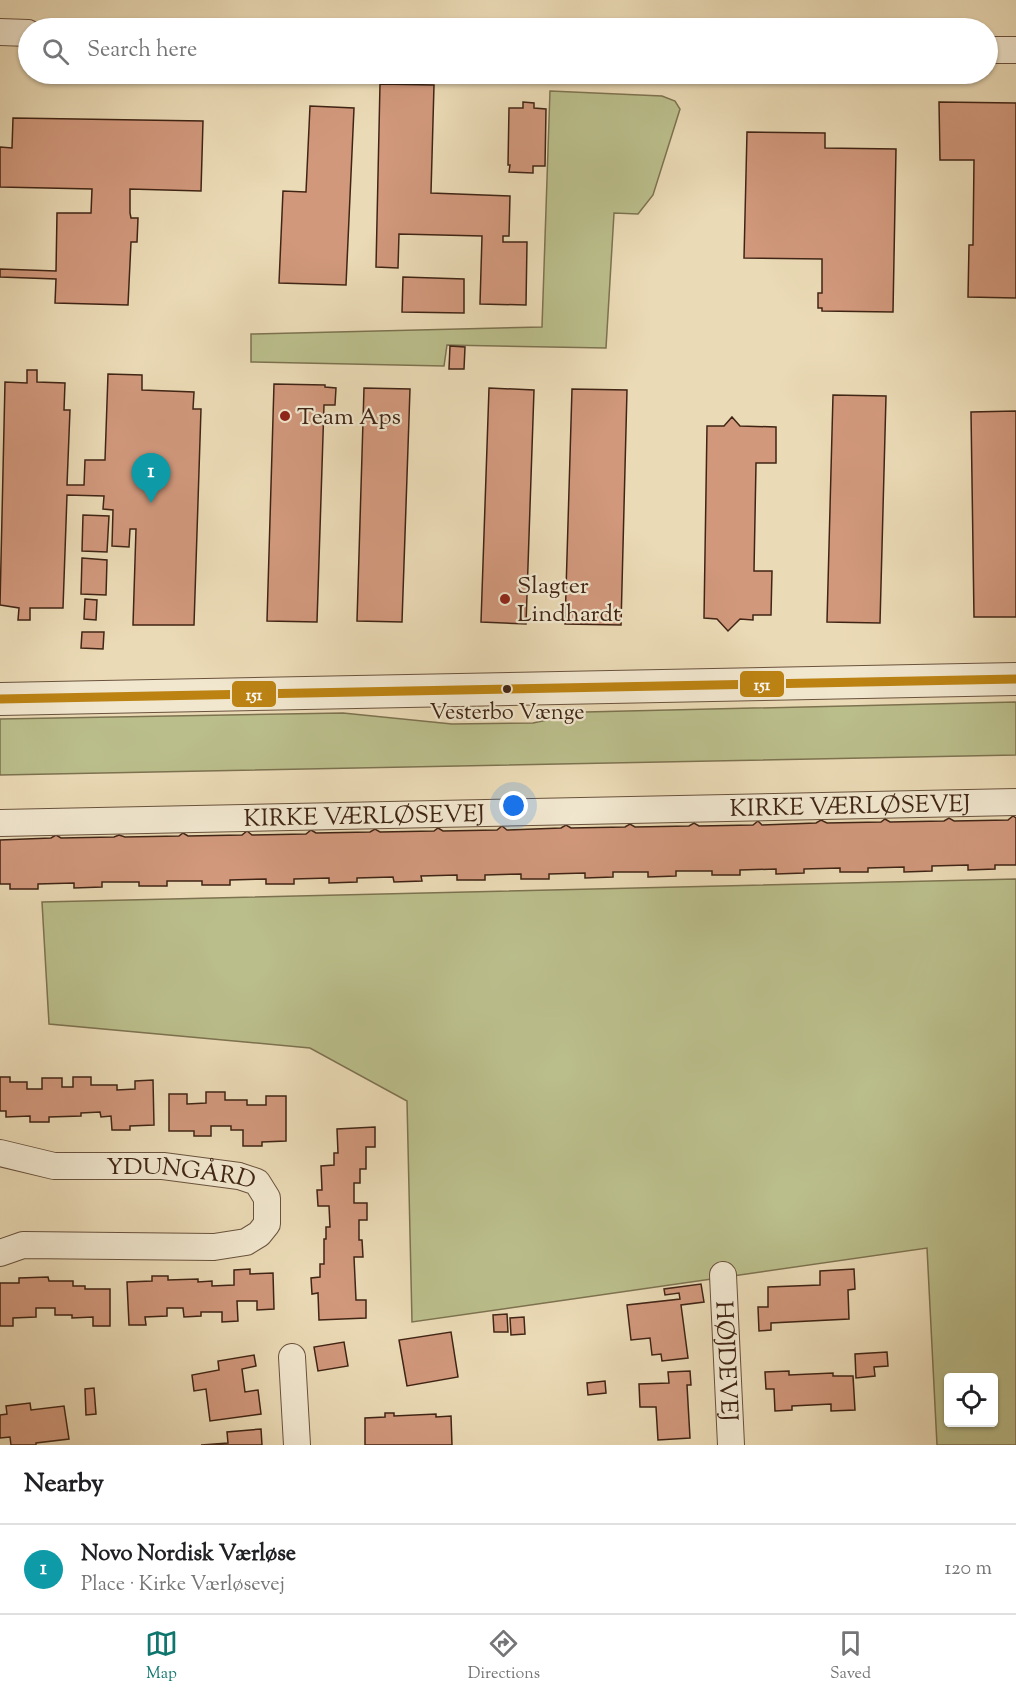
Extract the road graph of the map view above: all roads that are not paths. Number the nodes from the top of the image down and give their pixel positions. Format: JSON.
{"nodes":[{"id":1,"x":0,"y":32,"type":"edge"},
{"id":2,"x":18,"y":33,"type":"edge"},
{"id":3,"x":998,"y":50,"type":"edge"},
{"id":4,"x":1016,"y":50,"type":"edge"},
{"id":5,"x":1016,"y":679,"type":"edge"},
{"id":6,"x":0,"y":699,"type":"edge"},
{"id":7,"x":1016,"y":802,"type":"edge"},
{"id":8,"x":0,"y":823,"type":"edge"},
{"id":9,"x":0,"y":1152,"type":"edge"},
{"id":10,"x":0,"y":1253,"type":"edge"},
{"id":11,"x":723,"y":1275,"type":"dead end"},
{"id":12,"x":292,"y":1357,"type":"dead end"},
{"id":13,"x":297,"y":1445,"type":"edge"},
{"id":14,"x":731,"y":1445,"type":"edge"}],
"edges":[{"from":1,"to":2,"type":"street"},
{"from":3,"to":4,"type":"street"},
{"from":5,"to":6,"type":"street"},
{"from":7,"to":8,"type":"street","name":"KIRKE VÆRLØSEVEJ"},
{"from":9,"to":10,"type":"street","name":"YDUNGÅRD"},
{"from":11,"to":14,"type":"street","name":"HØJDEVEJ"},
{"from":12,"to":13,"type":"street"}]}
